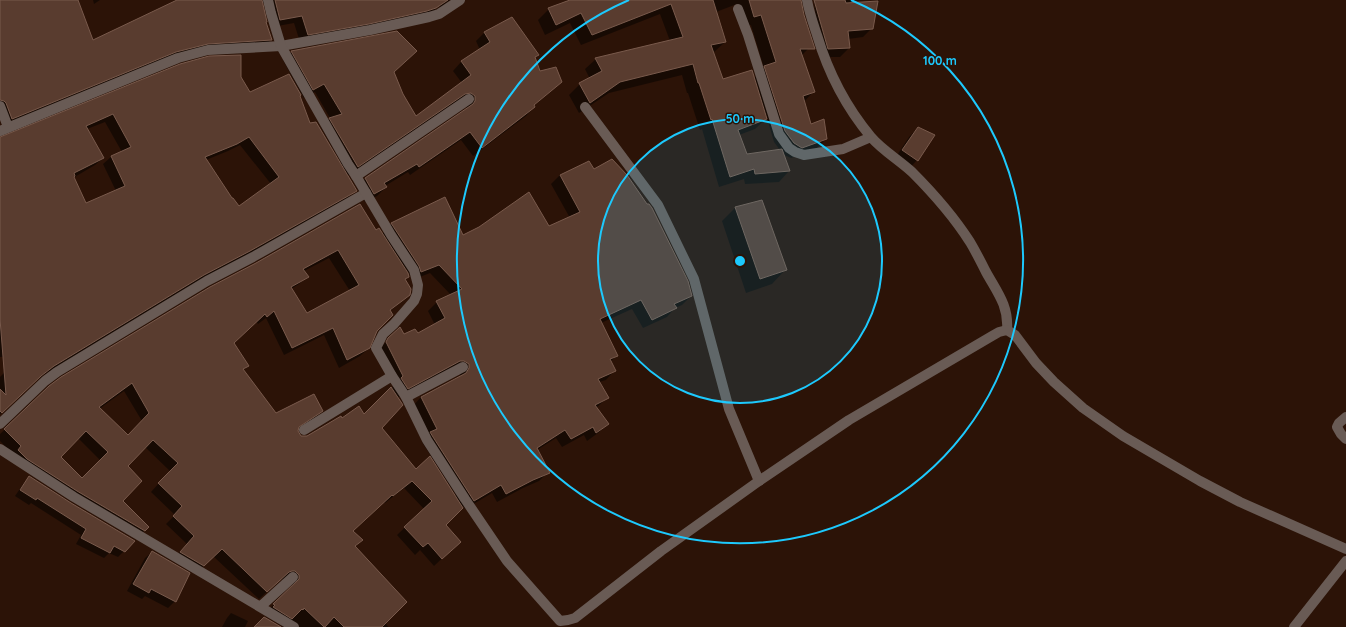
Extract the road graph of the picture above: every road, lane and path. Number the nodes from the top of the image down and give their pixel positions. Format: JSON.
{"nodes":[{"id":1,"x":268,"y":0,"type":"edge"},
{"id":2,"x":460,"y":0,"type":"edge"},
{"id":3,"x":807,"y":0,"type":"edge"},
{"id":4,"x":738,"y":9,"type":"dead end"},
{"id":5,"x":282,"y":46,"type":"junction"},
{"id":6,"x":469,"y":99,"type":"dead end"},
{"id":7,"x":0,"y":106,"type":"edge"},
{"id":8,"x":584,"y":107,"type":"dead end"},
{"id":9,"x":4,"y":129,"type":"edge"},
{"id":10,"x":871,"y":137,"type":"junction"},
{"id":11,"x":356,"y":176,"type":"junction"},
{"id":12,"x":366,"y":193,"type":"junction"},
{"id":13,"x":1007,"y":327,"type":"junction"},
{"id":14,"x":463,"y":367,"type":"dead end"},
{"id":15,"x":392,"y":376,"type":"junction"},
{"id":16,"x":406,"y":397,"type":"junction"},
{"id":17,"x":1346,"y":417,"type":"edge"},
{"id":18,"x":0,"y":424,"type":"edge"},
{"id":19,"x":304,"y":430,"type":"dead end"},
{"id":20,"x":1346,"y":439,"type":"edge"},
{"id":21,"x":0,"y":449,"type":"edge"},
{"id":22,"x":759,"y":481,"type":"junction"},
{"id":23,"x":1346,"y":550,"type":"edge"},
{"id":24,"x":1346,"y":561,"type":"edge"},
{"id":25,"x":292,"y":576,"type":"dead end"},
{"id":26,"x":260,"y":607,"type":"junction"},
{"id":27,"x":557,"y":624,"type":"edge"},
{"id":28,"x":294,"y":627,"type":"edge"},
{"id":29,"x":1294,"y":627,"type":"edge"}],
"edges":[{"from":1,"to":5,"type":"street"},
{"from":2,"to":5,"type":"street"},
{"from":3,"to":10,"type":"street"},
{"from":4,"to":10,"type":"street"},
{"from":5,"to":9,"type":"street"},
{"from":5,"to":11,"type":"street"},
{"from":6,"to":11,"type":"street"},
{"from":7,"to":9,"type":"street"},
{"from":8,"to":22,"type":"street"},
{"from":10,"to":13,"type":"street"},
{"from":11,"to":12,"type":"street"},
{"from":12,"to":15,"type":"street"},
{"from":12,"to":18,"type":"street"},
{"from":13,"to":22,"type":"street"},
{"from":13,"to":23,"type":"street"},
{"from":14,"to":16,"type":"street"},
{"from":15,"to":16,"type":"street"},
{"from":15,"to":19,"type":"street"},
{"from":16,"to":27,"type":"street"},
{"from":17,"to":20,"type":"street"},
{"from":21,"to":26,"type":"street"},
{"from":22,"to":27,"type":"street"},
{"from":24,"to":29,"type":"street"},
{"from":25,"to":26,"type":"street"},
{"from":26,"to":28,"type":"street"}]}
